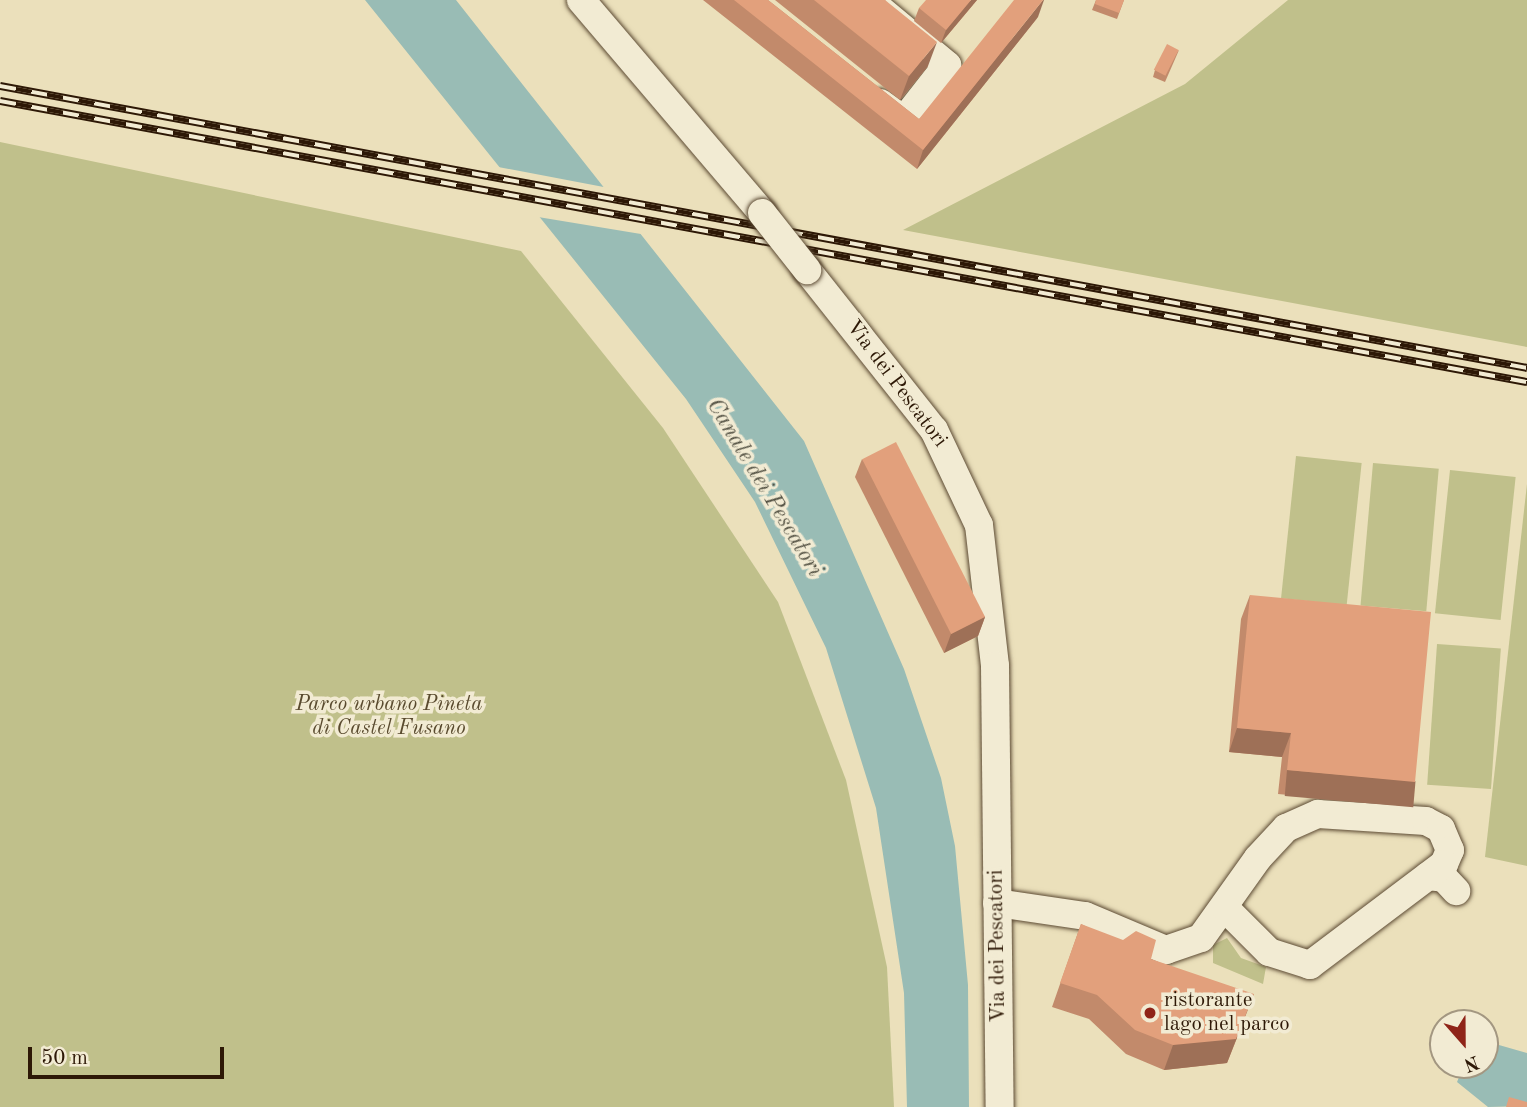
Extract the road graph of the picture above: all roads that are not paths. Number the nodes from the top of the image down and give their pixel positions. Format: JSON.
{"nodes":[{"id":1,"x":581,"y":0,"type":"edge"},
{"id":2,"x":869,"y":0,"type":"edge"},
{"id":3,"x":860,"y":86,"type":"edge"},
{"id":4,"x":1428,"y":876,"type":"junction"},
{"id":5,"x":1456,"y":891,"type":"dead end"},
{"id":6,"x":997,"y":903,"type":"junction"},
{"id":7,"x":1226,"y":909,"type":"junction"},
{"id":8,"x":1000,"y":1107,"type":"edge"}],
"edges":[{"from":1,"to":6,"type":"street","name":"Via dei Pescatori","bridge":true},
{"from":2,"to":3,"type":"street"},
{"from":4,"to":5,"type":"street"},
{"from":4,"to":7,"type":"street"},
{"from":4,"to":7,"type":"street"},
{"from":6,"to":7,"type":"street"},
{"from":6,"to":8,"type":"street","name":"Via dei Pescatori"}]}
